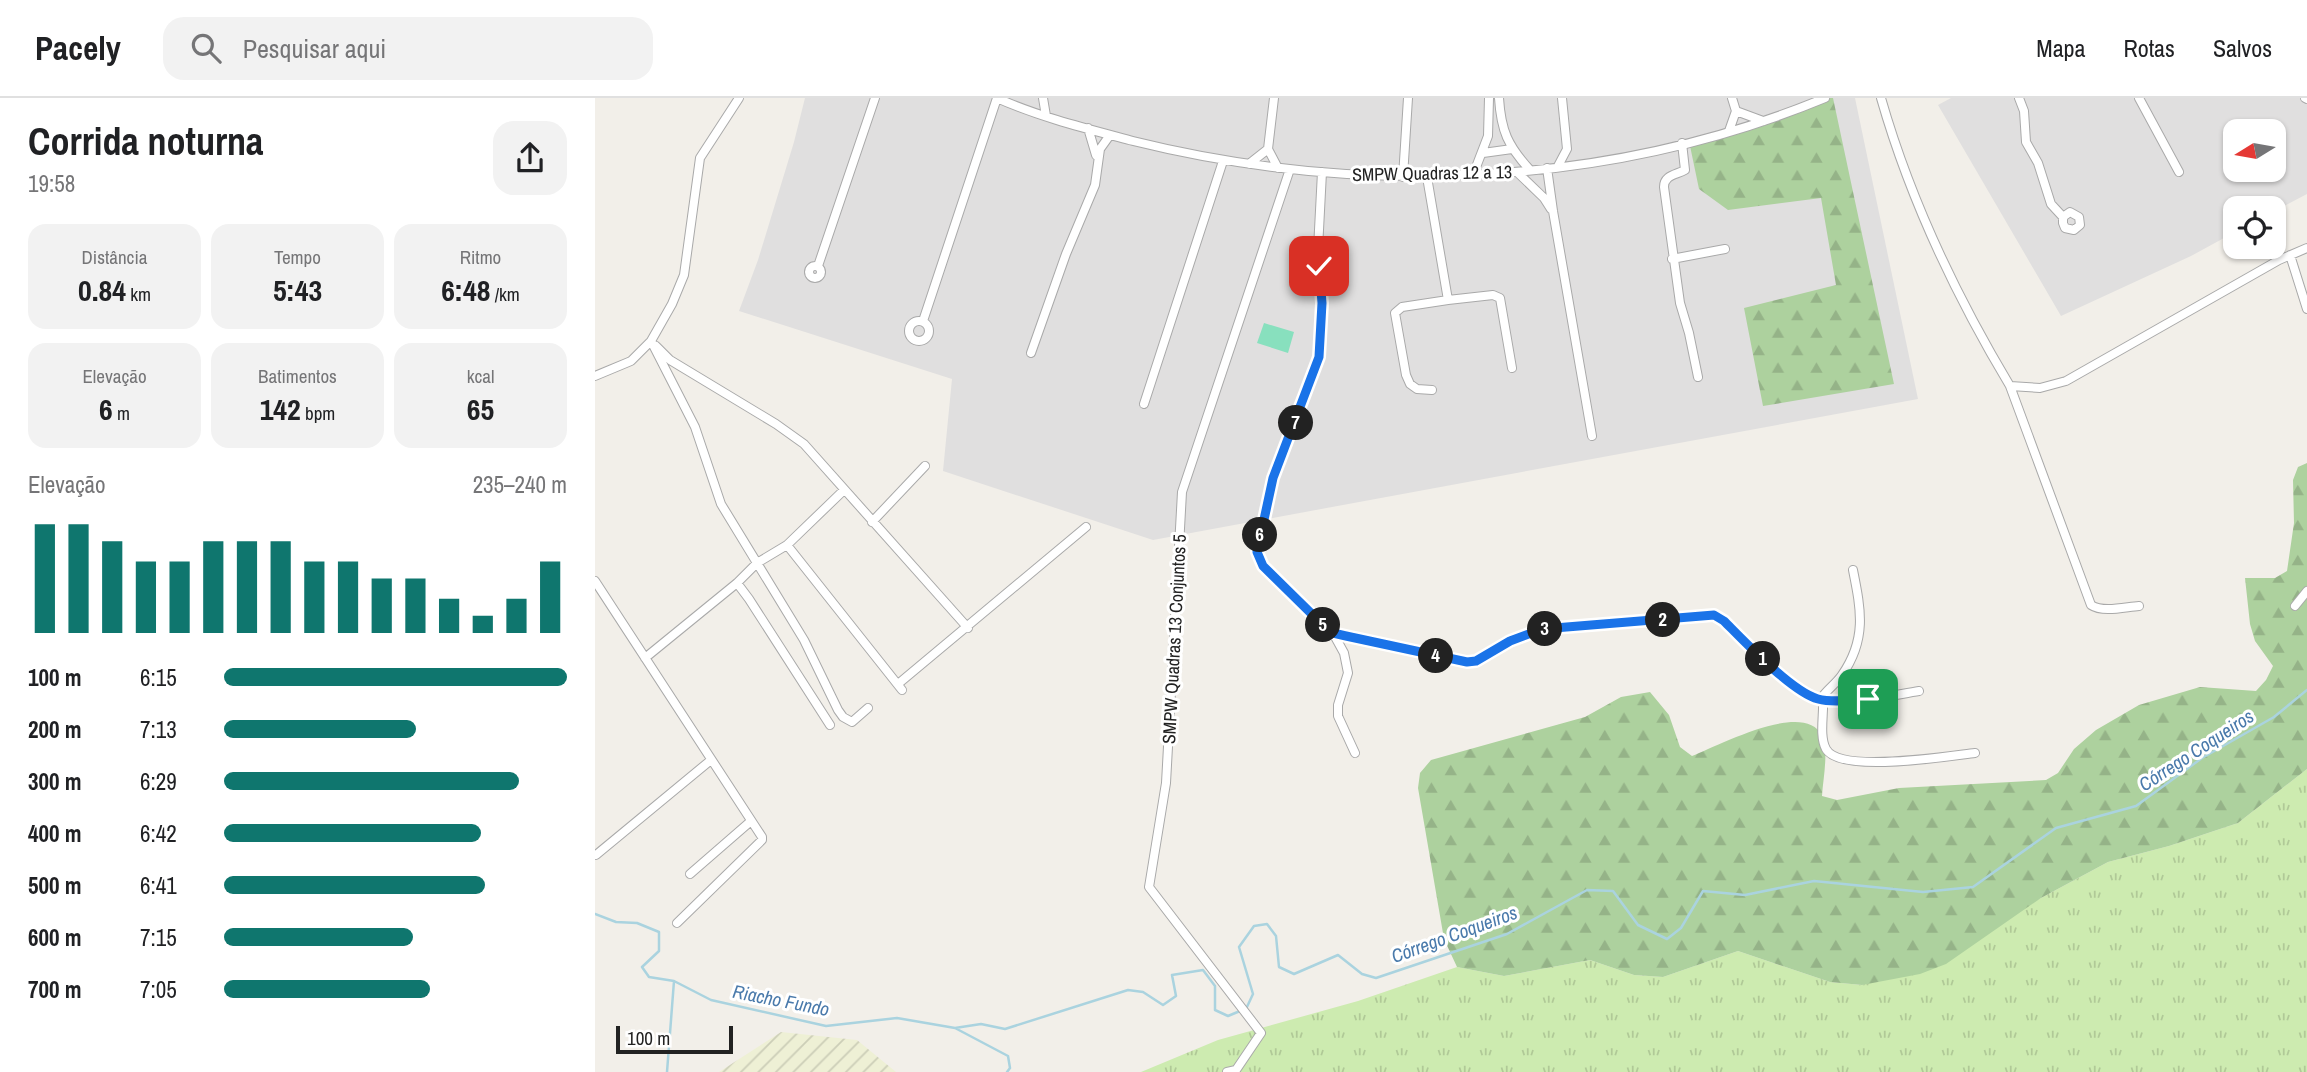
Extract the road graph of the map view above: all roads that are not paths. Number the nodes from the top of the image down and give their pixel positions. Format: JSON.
{"nodes":[{"id":1,"x":739,"y":98,"type":"edge"},
{"id":2,"x":875,"y":98,"type":"edge"},
{"id":3,"x":997,"y":98,"type":"edge"},
{"id":4,"x":1021,"y":98,"type":"edge"},
{"id":5,"x":1043,"y":98,"type":"edge"},
{"id":6,"x":1274,"y":98,"type":"edge"},
{"id":7,"x":1408,"y":98,"type":"edge"},
{"id":8,"x":1489,"y":98,"type":"edge"},
{"id":9,"x":1499,"y":98,"type":"edge"},
{"id":10,"x":1562,"y":98,"type":"edge"},
{"id":11,"x":1732,"y":98,"type":"edge"},
{"id":12,"x":1825,"y":98,"type":"edge"},
{"id":13,"x":1881,"y":98,"type":"edge"},
{"id":14,"x":2019,"y":98,"type":"edge"},
{"id":15,"x":2139,"y":98,"type":"edge"},
{"id":16,"x":1012,"y":104,"type":"junction"},
{"id":17,"x":1736,"y":111,"type":"junction"},
{"id":18,"x":1046,"y":116,"type":"junction"},
{"id":19,"x":1763,"y":121,"type":"junction"},
{"id":20,"x":1088,"y":128,"type":"junction"},
{"id":21,"x":1729,"y":131,"type":"junction"},
{"id":22,"x":1110,"y":135,"type":"junction"},
{"id":23,"x":1682,"y":143,"type":"junction"},
{"id":24,"x":1268,"y":149,"type":"junction"},
{"id":25,"x":1512,"y":149,"type":"junction"},
{"id":26,"x":1566,"y":149,"type":"junction"},
{"id":27,"x":1483,"y":153,"type":"junction"},
{"id":28,"x":1097,"y":158,"type":"junction"},
{"id":29,"x":1223,"y":161,"type":"junction"},
{"id":30,"x":1581,"y":163,"type":"junction"},
{"id":31,"x":1249,"y":164,"type":"junction"},
{"id":32,"x":1558,"y":166,"type":"junction"},
{"id":33,"x":1547,"y":168,"type":"junction"},
{"id":34,"x":1278,"y":169,"type":"junction"},
{"id":35,"x":1290,"y":169,"type":"junction"},
{"id":36,"x":1530,"y":170,"type":"junction"},
{"id":37,"x":1322,"y":172,"type":"junction"},
{"id":38,"x":1517,"y":172,"type":"junction"},
{"id":39,"x":2179,"y":172,"type":"dead end"},
{"id":40,"x":1473,"y":175,"type":"junction"},
{"id":41,"x":1403,"y":177,"type":"junction"},
{"id":42,"x":1427,"y":177,"type":"junction"},
{"id":43,"x":1549,"y":182,"type":"junction"},
{"id":44,"x":1535,"y":189,"type":"junction"},
{"id":45,"x":1552,"y":211,"type":"junction"},
{"id":46,"x":2063,"y":218,"type":"dead end"},
{"id":47,"x":2307,"y":248,"type":"edge"},
{"id":48,"x":1725,"y":249,"type":"dead end"},
{"id":49,"x":2290,"y":255,"type":"junction"},
{"id":50,"x":1672,"y":259,"type":"junction"},
{"id":51,"x":818,"y":266,"type":"dead end"},
{"id":52,"x":1448,"y":300,"type":"junction"},
{"id":53,"x":2307,"y":309,"type":"edge"},
{"id":54,"x":923,"y":321,"type":"dead end"},
{"id":55,"x":651,"y":341,"type":"junction"},
{"id":56,"x":1031,"y":353,"type":"dead end"},
{"id":57,"x":1512,"y":368,"type":"dead end"},
{"id":58,"x":595,"y":376,"type":"edge"},
{"id":59,"x":1698,"y":377,"type":"dead end"},
{"id":60,"x":2010,"y":386,"type":"junction"},
{"id":61,"x":1432,"y":390,"type":"dead end"},
{"id":62,"x":1144,"y":404,"type":"dead end"},
{"id":63,"x":1591,"y":436,"type":"dead end"},
{"id":64,"x":925,"y":466,"type":"dead end"},
{"id":65,"x":844,"y":490,"type":"junction"},
{"id":66,"x":872,"y":522,"type":"junction"},
{"id":67,"x":1086,"y":527,"type":"dead end"},
{"id":68,"x":787,"y":545,"type":"junction"},
{"id":69,"x":757,"y":563,"type":"junction"},
{"id":70,"x":1853,"y":569,"type":"dead end"},
{"id":71,"x":595,"y":580,"type":"edge"},
{"id":72,"x":737,"y":583,"type":"junction"},
{"id":73,"x":2307,"y":591,"type":"edge"},
{"id":74,"x":2139,"y":606,"type":"dead end"},
{"id":75,"x":2295,"y":606,"type":"dead end"},
{"id":76,"x":968,"y":628,"type":"junction"},
{"id":77,"x":1333,"y":633,"type":"junction"},
{"id":78,"x":645,"y":657,"type":"junction"},
{"id":79,"x":1919,"y":691,"type":"dead end"},
{"id":80,"x":1821,"y":700,"type":"junction"},
{"id":81,"x":868,"y":708,"type":"dead end"},
{"id":82,"x":829,"y":725,"type":"dead end"},
{"id":83,"x":1975,"y":752,"type":"dead end"},
{"id":84,"x":1355,"y":753,"type":"dead end"},
{"id":85,"x":711,"y":760,"type":"junction"},
{"id":86,"x":751,"y":821,"type":"junction"},
{"id":87,"x":596,"y":855,"type":"edge"},
{"id":88,"x":690,"y":874,"type":"dead end"},
{"id":89,"x":677,"y":923,"type":"dead end"},
{"id":90,"x":1227,"y":1072,"type":"edge"}],
"edges":[{"from":1,"to":55,"type":"street"},
{"from":2,"to":51,"type":"street"},
{"from":3,"to":16,"type":"street","name":"SMPW Quadras 12 a 13"},
{"from":3,"to":54,"type":"street"},
{"from":4,"to":16,"type":"street"},
{"from":5,"to":18,"type":"street"},
{"from":6,"to":24,"type":"street"},
{"from":7,"to":41,"type":"street"},
{"from":8,"to":27,"type":"street"},
{"from":9,"to":25,"type":"street"},
{"from":10,"to":26,"type":"street"},
{"from":11,"to":17,"type":"street"},
{"from":12,"to":19,"type":"street","name":"SMPW Quadras 12 a 13"},
{"from":13,"to":60,"type":"street"},
{"from":14,"to":46,"type":"street"},
{"from":15,"to":39,"type":"street"},
{"from":16,"to":18,"type":"street","name":"SMPW Quadras 12 a 13"},
{"from":17,"to":19,"type":"street"},
{"from":17,"to":21,"type":"street"},
{"from":18,"to":20,"type":"street","name":"SMPW Quadras 12 a 13"},
{"from":19,"to":21,"type":"street","name":"SMPW Quadras 12 a 13"},
{"from":20,"to":22,"type":"street","name":"SMPW Quadras 12 a 13"},
{"from":20,"to":28,"type":"street"},
{"from":21,"to":23,"type":"street","name":"SMPW Quadras 12 a 13"},
{"from":22,"to":28,"type":"street"},
{"from":22,"to":29,"type":"street","name":"SMPW Quadras 12 a 13"},
{"from":23,"to":30,"type":"street","name":"SMPW Quadras 12 a 13"},
{"from":23,"to":50,"type":"street"},
{"from":24,"to":31,"type":"street"},
{"from":24,"to":34,"type":"street"},
{"from":25,"to":27,"type":"street"},
{"from":25,"to":36,"type":"street"},
{"from":26,"to":30,"type":"street"},
{"from":26,"to":32,"type":"street"},
{"from":27,"to":40,"type":"street"},
{"from":28,"to":56,"type":"street"},
{"from":29,"to":31,"type":"street","name":"SMPW Quadras 12 a 13"},
{"from":29,"to":62,"type":"street"},
{"from":30,"to":32,"type":"street","name":"SMPW Quadras 12 a 13"},
{"from":31,"to":34,"type":"street","name":"SMPW Quadras 12 a 13"},
{"from":32,"to":33,"type":"street","name":"SMPW Quadras 12 a 13"},
{"from":33,"to":36,"type":"street","name":"SMPW Quadras 12 a 13"},
{"from":33,"to":43,"type":"street"},
{"from":34,"to":35,"type":"street","name":"SMPW Quadras 12 a 13"},
{"from":35,"to":37,"type":"street","name":"SMPW Quadras 12 a 13"},
{"from":35,"to":90,"type":"street","name":"SMPW Quadras 13 Conjuntos 5"},
{"from":36,"to":38,"type":"street","name":"SMPW Quadras 12 a 13"},
{"from":37,"to":41,"type":"street","name":"SMPW Quadras 12 a 13"},
{"from":37,"to":77,"type":"street"},
{"from":38,"to":40,"type":"street","name":"SMPW Quadras 12 a 13"},
{"from":38,"to":44,"type":"street"},
{"from":40,"to":42,"type":"street","name":"SMPW Quadras 12 a 13"},
{"from":41,"to":42,"type":"street","name":"SMPW Quadras 12 a 13"},
{"from":42,"to":52,"type":"street"},
{"from":43,"to":44,"type":"street"},
{"from":43,"to":45,"type":"street"},
{"from":44,"to":45,"type":"street"},
{"from":45,"to":63,"type":"street"},
{"from":47,"to":49,"type":"street"},
{"from":48,"to":50,"type":"street"},
{"from":49,"to":53,"type":"street"},
{"from":49,"to":60,"type":"street"},
{"from":50,"to":59,"type":"street"},
{"from":52,"to":57,"type":"street"},
{"from":52,"to":61,"type":"street"},
{"from":55,"to":58,"type":"street"},
{"from":55,"to":65,"type":"street"},
{"from":55,"to":69,"type":"street"},
{"from":60,"to":74,"type":"street"},
{"from":64,"to":66,"type":"street"},
{"from":65,"to":66,"type":"street"},
{"from":65,"to":68,"type":"street"},
{"from":66,"to":76,"type":"street"},
{"from":67,"to":76,"type":"street"},
{"from":68,"to":69,"type":"street"},
{"from":68,"to":76,"type":"street"},
{"from":69,"to":72,"type":"street"},
{"from":69,"to":81,"type":"street"},
{"from":70,"to":80,"type":"street"},
{"from":71,"to":78,"type":"street"},
{"from":72,"to":78,"type":"street"},
{"from":72,"to":82,"type":"street"},
{"from":73,"to":75,"type":"street"},
{"from":77,"to":80,"type":"street"},
{"from":77,"to":84,"type":"street"},
{"from":78,"to":85,"type":"street"},
{"from":79,"to":80,"type":"street"},
{"from":80,"to":83,"type":"street"},
{"from":85,"to":86,"type":"street"},
{"from":85,"to":87,"type":"street"},
{"from":86,"to":88,"type":"street"},
{"from":86,"to":89,"type":"street"}]}
